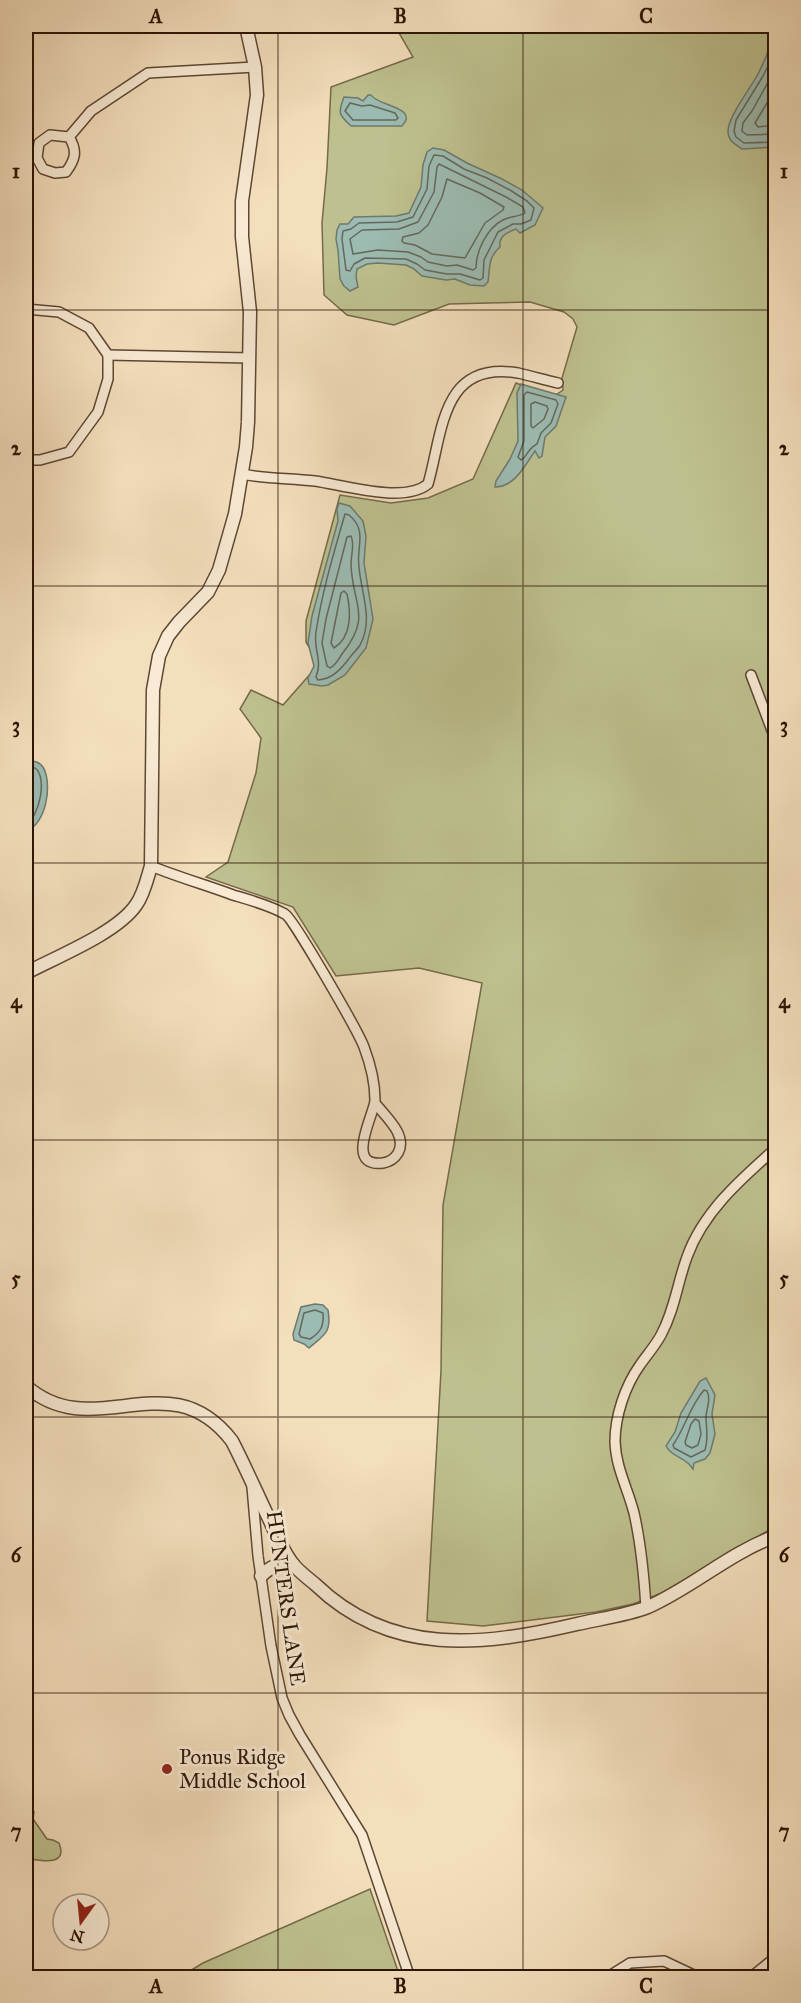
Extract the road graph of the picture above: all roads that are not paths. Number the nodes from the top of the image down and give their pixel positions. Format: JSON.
{"nodes":[{"id":1,"x":246,"y":26,"type":"edge"},
{"id":2,"x":255,"y":67,"type":"junction"},
{"id":3,"x":69,"y":137,"type":"junction"},
{"id":4,"x":26,"y":309,"type":"edge"},
{"id":5,"x":108,"y":355,"type":"junction"},
{"id":6,"x":250,"y":358,"type":"junction"},
{"id":7,"x":558,"y":383,"type":"dead end"},
{"id":8,"x":26,"y":460,"type":"edge"},
{"id":9,"x":242,"y":474,"type":"junction"},
{"id":10,"x":751,"y":675,"type":"dead end"},
{"id":11,"x":776,"y":741,"type":"edge"},
{"id":12,"x":151,"y":866,"type":"junction"},
{"id":13,"x":26,"y":974,"type":"edge"},
{"id":14,"x":375,"y":1103,"type":"junction"},
{"id":15,"x":776,"y":1148,"type":"edge"},
{"id":16,"x":26,"y":1386,"type":"edge"},
{"id":17,"x":252,"y":1483,"type":"junction"},
{"id":18,"x":776,"y":1536,"type":"edge"},
{"id":19,"x":293,"y":1564,"type":"junction"},
{"id":20,"x":261,"y":1576,"type":"junction"},
{"id":21,"x":646,"y":1608,"type":"junction"},
{"id":22,"x":776,"y":1957,"type":"edge"},
{"id":23,"x":410,"y":1977,"type":"edge"},
{"id":24,"x":606,"y":1977,"type":"edge"},
{"id":25,"x":700,"y":1977,"type":"edge"},
{"id":26,"x":750,"y":1977,"type":"edge"}],
"edges":[{"from":1,"to":2,"type":"street"},
{"from":2,"to":3,"type":"street"},
{"from":2,"to":6,"type":"street"},
{"from":3,"to":3,"type":"street"},
{"from":4,"to":5,"type":"street"},
{"from":5,"to":6,"type":"street"},
{"from":5,"to":8,"type":"street"},
{"from":6,"to":9,"type":"street"},
{"from":7,"to":9,"type":"street"},
{"from":9,"to":12,"type":"street"},
{"from":10,"to":11,"type":"street"},
{"from":12,"to":13,"type":"street"},
{"from":12,"to":14,"type":"street"},
{"from":14,"to":14,"type":"street"},
{"from":15,"to":21,"type":"street"},
{"from":16,"to":17,"type":"street"},
{"from":17,"to":19,"type":"street"},
{"from":17,"to":20,"type":"street","name":"HUNTERS LANE"},
{"from":18,"to":21,"type":"street"},
{"from":19,"to":20,"type":"street"},
{"from":19,"to":21,"type":"street"},
{"from":20,"to":23,"type":"street","name":"HUNTERS LANE"},
{"from":22,"to":26,"type":"street"},
{"from":24,"to":25,"type":"street"}]}
